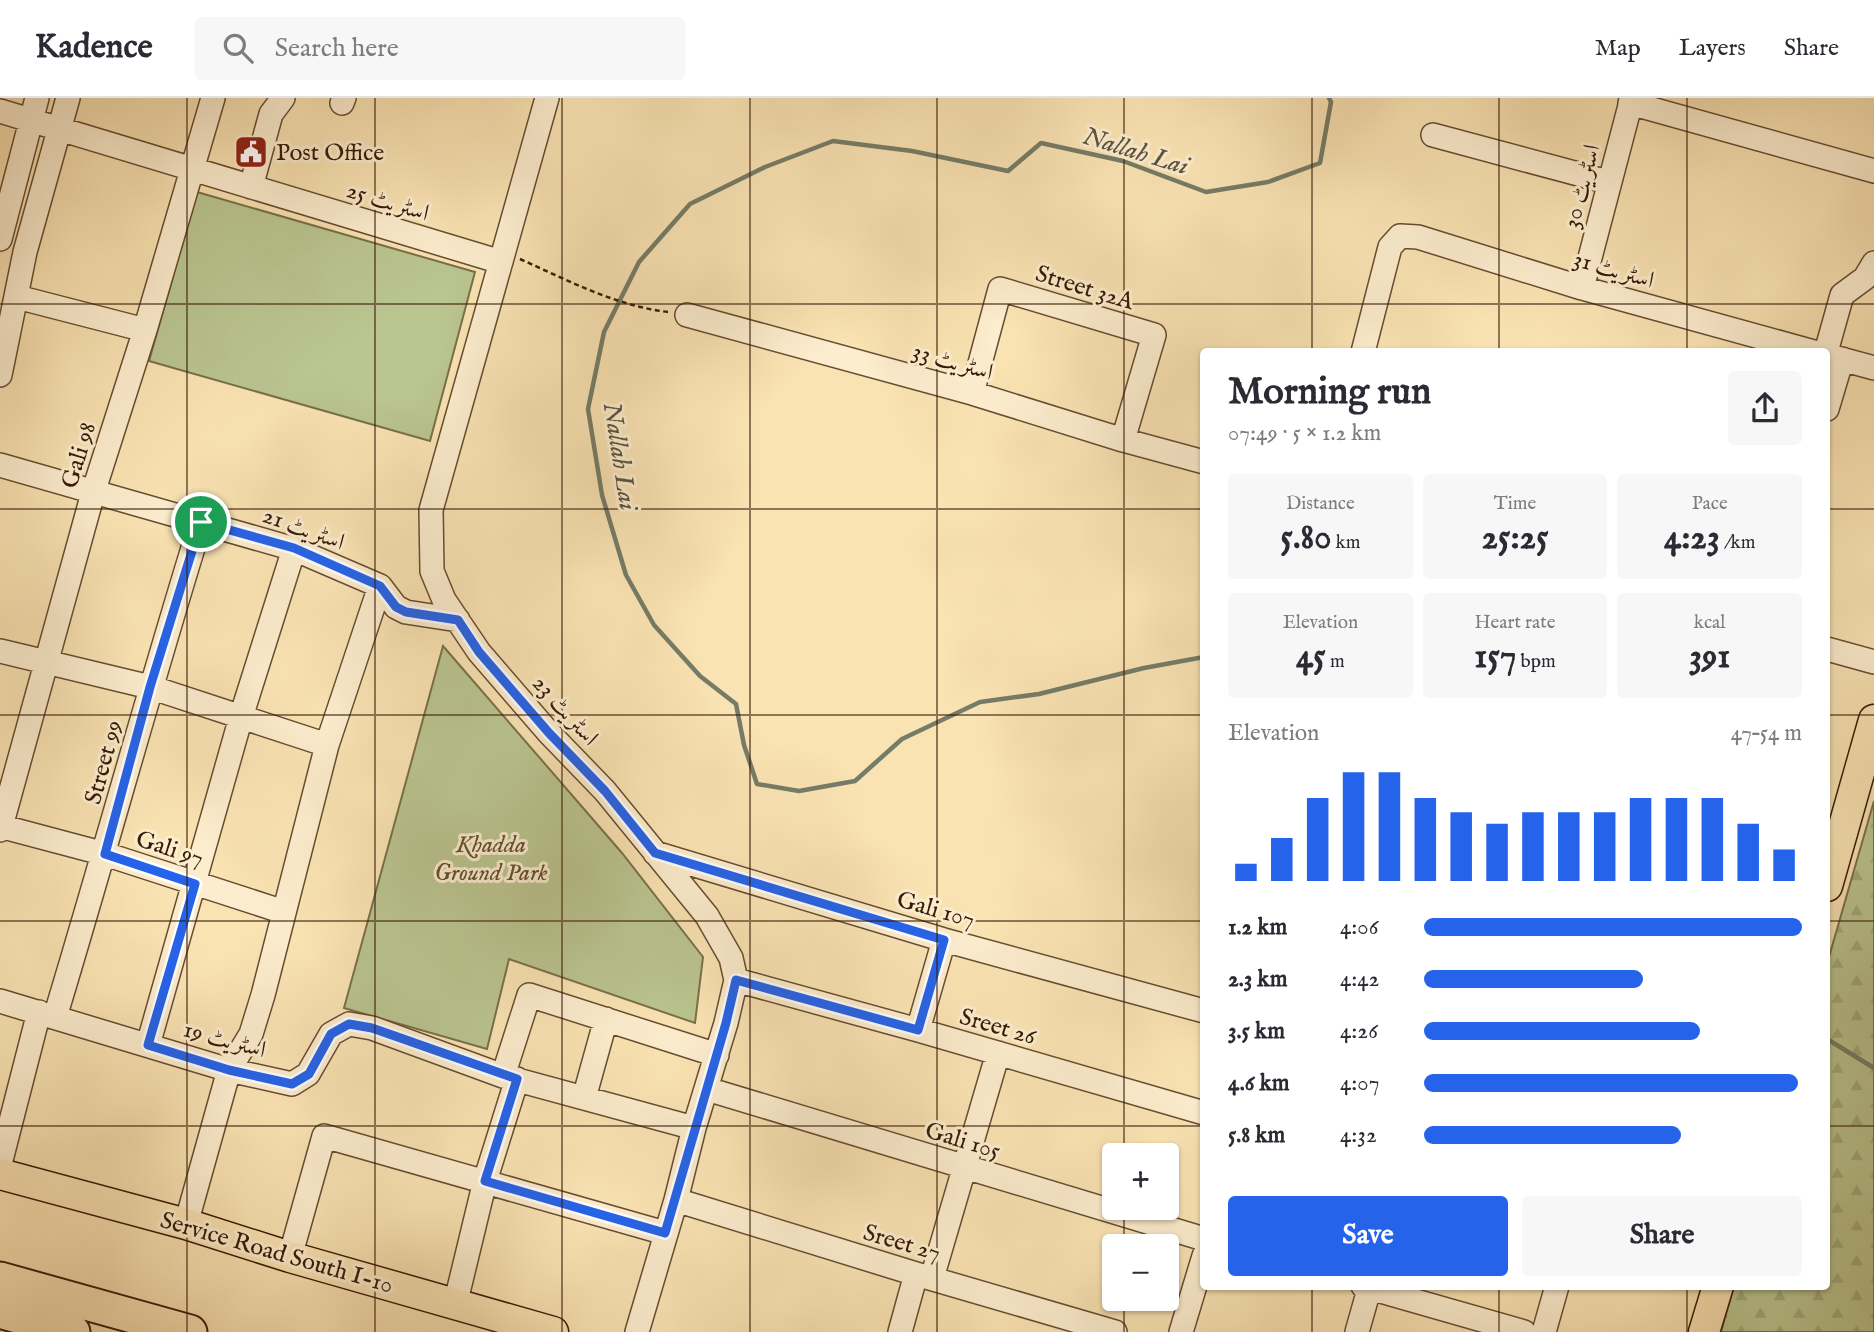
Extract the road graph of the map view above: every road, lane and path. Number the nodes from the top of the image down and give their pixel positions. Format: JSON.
{"nodes":[{"id":1,"x":37,"y":98,"type":"edge"},
{"id":2,"x":68,"y":98,"type":"edge"},
{"id":3,"x":213,"y":98,"type":"edge"},
{"id":4,"x":283,"y":98,"type":"edge"},
{"id":5,"x":547,"y":98,"type":"edge"},
{"id":6,"x":1631,"y":101,"type":"edge"},
{"id":7,"x":0,"y":111,"type":"edge"},
{"id":8,"x":31,"y":120,"type":"junction"},
{"id":9,"x":58,"y":130,"type":"junction"},
{"id":10,"x":1433,"y":135,"type":"dead end"},
{"id":11,"x":193,"y":171,"type":"junction"},
{"id":12,"x":1874,"y":171,"type":"edge"},
{"id":13,"x":1608,"y":182,"type":"junction"},
{"id":14,"x":251,"y":187,"type":"junction"},
{"id":15,"x":1,"y":231,"type":"edge"},
{"id":16,"x":503,"y":257,"type":"junction"},
{"id":17,"x":1874,"y":262,"type":"edge"},
{"id":18,"x":1582,"y":288,"type":"junction"},
{"id":19,"x":17,"y":298,"type":"junction"},
{"id":20,"x":649,"y":310,"type":"dead end"},
{"id":21,"x":687,"y":315,"type":"dead end"},
{"id":22,"x":145,"y":330,"type":"junction"},
{"id":23,"x":1364,"y":348,"type":"edge"},
{"id":24,"x":1800,"y":348,"type":"edge"},
{"id":25,"x":1832,"y":355,"type":"edge"},
{"id":26,"x":1874,"y":368,"type":"edge"},
{"id":27,"x":0,"y":375,"type":"edge"},
{"id":28,"x":1830,"y":377,"type":"edge"},
{"id":29,"x":972,"y":393,"type":"junction"},
{"id":30,"x":1123,"y":440,"type":"junction"},
{"id":31,"x":1200,"y":461,"type":"edge"},
{"id":32,"x":0,"y":465,"type":"edge"},
{"id":33,"x":93,"y":493,"type":"junction"},
{"id":34,"x":201,"y":522,"type":"junction"},
{"id":35,"x":294,"y":548,"type":"junction"},
{"id":36,"x":380,"y":586,"type":"junction"},
{"id":37,"x":458,"y":620,"type":"junction"},
{"id":38,"x":1830,"y":650,"type":"edge"},
{"id":39,"x":0,"y":651,"type":"edge"},
{"id":40,"x":46,"y":662,"type":"junction"},
{"id":41,"x":1874,"y":662,"type":"edge"},
{"id":42,"x":150,"y":687,"type":"junction"},
{"id":43,"x":241,"y":717,"type":"junction"},
{"id":44,"x":1874,"y":720,"type":"edge"},
{"id":45,"x":327,"y":745,"type":"junction"},
{"id":46,"x":0,"y":827,"type":"edge"},
{"id":47,"x":655,"y":853,"type":"junction"},
{"id":48,"x":105,"y":854,"type":"junction"},
{"id":49,"x":1830,"y":875,"type":"edge"},
{"id":50,"x":195,"y":884,"type":"junction"},
{"id":51,"x":284,"y":912,"type":"junction"},
{"id":52,"x":944,"y":940,"type":"junction"},
{"id":53,"x":736,"y":980,"type":"junction"},
{"id":54,"x":0,"y":1000,"type":"edge"},
{"id":55,"x":1200,"y":1011,"type":"edge"},
{"id":56,"x":47,"y":1014,"type":"junction"},
{"id":57,"x":606,"y":1019,"type":"junction"},
{"id":58,"x":918,"y":1030,"type":"junction"},
{"id":59,"x":148,"y":1045,"type":"junction"},
{"id":60,"x":998,"y":1053,"type":"junction"},
{"id":61,"x":717,"y":1055,"type":"junction"},
{"id":62,"x":229,"y":1070,"type":"junction"},
{"id":63,"x":510,"y":1077,"type":"junction"},
{"id":64,"x":708,"y":1089,"type":"junction"},
{"id":65,"x":584,"y":1098,"type":"junction"},
{"id":66,"x":1200,"y":1112,"type":"edge"},
{"id":67,"x":694,"y":1128,"type":"junction"},
{"id":68,"x":0,"y":1164,"type":"edge"},
{"id":69,"x":965,"y":1168,"type":"junction"},
{"id":70,"x":0,"y":1174,"type":"edge"},
{"id":71,"x":485,"y":1181,"type":"junction"},
{"id":72,"x":676,"y":1200,"type":"junction"},
{"id":73,"x":186,"y":1224,"type":"junction"},
{"id":74,"x":665,"y":1233,"type":"junction"},
{"id":75,"x":1200,"y":1238,"type":"edge"},
{"id":76,"x":290,"y":1257,"type":"junction"},
{"id":77,"x":1200,"y":1269,"type":"edge"},
{"id":78,"x":924,"y":1276,"type":"junction"},
{"id":79,"x":0,"y":1279,"type":"edge"},
{"id":80,"x":1366,"y":1290,"type":"edge"},
{"id":81,"x":1377,"y":1290,"type":"edge"},
{"id":82,"x":1556,"y":1290,"type":"edge"},
{"id":83,"x":1717,"y":1290,"type":"edge"},
{"id":84,"x":455,"y":1305,"type":"junction"},
{"id":85,"x":0,"y":1311,"type":"edge"},
{"id":86,"x":73,"y":1332,"type":"edge"},
{"id":87,"x":190,"y":1332,"type":"edge"},
{"id":88,"x":553,"y":1332,"type":"edge"},
{"id":89,"x":637,"y":1332,"type":"edge"},
{"id":90,"x":900,"y":1332,"type":"edge"},
{"id":91,"x":1115,"y":1332,"type":"edge"},
{"id":92,"x":1181,"y":1332,"type":"edge"},
{"id":93,"x":1357,"y":1332,"type":"edge"},
{"id":94,"x":1524,"y":1332,"type":"edge"},
{"id":95,"x":1544,"y":1332,"type":"edge"},
{"id":96,"x":1704,"y":1332,"type":"edge"}],
"edges":[{"from":1,"to":8,"type":"street"},
{"from":2,"to":9,"type":"street"},
{"from":3,"to":11,"type":"street","name":"Gali 98"},
{"from":4,"to":14,"type":"street"},
{"from":5,"to":16,"type":"street","name":"اسٹریٹ 23"},
{"from":6,"to":12,"type":"street"},
{"from":6,"to":13,"type":"street","name":"اسٹریٹ 30"},
{"from":7,"to":8,"type":"street","name":"اسٹریٹ 25"},
{"from":8,"to":9,"type":"street","name":"اسٹریٹ 25"},
{"from":8,"to":15,"type":"street"},
{"from":9,"to":11,"type":"street","name":"اسٹریٹ 25"},
{"from":9,"to":19,"type":"street"},
{"from":10,"to":13,"type":"street"},
{"from":11,"to":14,"type":"street","name":"اسٹریٹ 25"},
{"from":11,"to":22,"type":"street","name":"Gali 98"},
{"from":13,"to":18,"type":"street","name":"اسٹریٹ 30"},
{"from":14,"to":16,"type":"street","name":"اسٹریٹ 25"},
{"from":16,"to":20,"type":"path"},
{"from":16,"to":37,"type":"street","name":"اسٹریٹ 23"},
{"from":17,"to":25,"type":"street"},
{"from":18,"to":23,"type":"street","name":"اسٹریٹ 31"},
{"from":18,"to":24,"type":"street","name":"اسٹریٹ 31"},
{"from":19,"to":22,"type":"street"},
{"from":19,"to":27,"type":"street"},
{"from":21,"to":29,"type":"street","name":"اسٹریٹ 33"},
{"from":22,"to":33,"type":"street","name":"Gali 98"},
{"from":25,"to":26,"type":"street"},
{"from":25,"to":28,"type":"street"},
{"from":29,"to":30,"type":"street","name":"اسٹریٹ 33"},
{"from":29,"to":30,"type":"street","name":"Street 32A"},
{"from":30,"to":31,"type":"street","name":"اسٹریٹ 33"},
{"from":32,"to":33,"type":"street","name":"اسٹریٹ 21"},
{"from":33,"to":34,"type":"street","name":"اسٹریٹ 21"},
{"from":33,"to":40,"type":"street","name":"Gali 98"},
{"from":34,"to":35,"type":"street","name":"اسٹریٹ 21"},
{"from":34,"to":42,"type":"street","name":"Street 99"},
{"from":35,"to":36,"type":"street","name":"اسٹریٹ 21"},
{"from":35,"to":43,"type":"street"},
{"from":36,"to":37,"type":"street","name":"اسٹریٹ 21"},
{"from":36,"to":45,"type":"street"},
{"from":37,"to":47,"type":"street","name":"اسٹریٹ 23"},
{"from":38,"to":41,"type":"street"},
{"from":39,"to":40,"type":"street"},
{"from":40,"to":42,"type":"street"},
{"from":40,"to":46,"type":"street","name":"Gali 98"},
{"from":42,"to":43,"type":"street"},
{"from":42,"to":48,"type":"street","name":"Street 99"},
{"from":43,"to":45,"type":"street"},
{"from":43,"to":50,"type":"street"},
{"from":44,"to":49,"type":"main road"},
{"from":45,"to":51,"type":"street"},
{"from":46,"to":48,"type":"street","name":"Gali 97"},
{"from":47,"to":52,"type":"street","name":"Gali 107"},
{"from":47,"to":53,"type":"street","name":"اسٹریٹ 23"},
{"from":48,"to":50,"type":"street","name":"Gali 97"},
{"from":48,"to":56,"type":"street","name":"Street 99"},
{"from":50,"to":51,"type":"street","name":"Gali 97"},
{"from":50,"to":59,"type":"street"},
{"from":51,"to":62,"type":"street"},
{"from":52,"to":55,"type":"street","name":"Gali 107"},
{"from":52,"to":58,"type":"street"},
{"from":53,"to":58,"type":"street","name":"Sreet 26"},
{"from":53,"to":61,"type":"street"},
{"from":54,"to":56,"type":"street","name":"اسٹریٹ 19"},
{"from":56,"to":59,"type":"street","name":"اسٹریٹ 19"},
{"from":56,"to":68,"type":"street","name":"Street 99"},
{"from":57,"to":61,"type":"street"},
{"from":57,"to":63,"type":"street"},
{"from":57,"to":65,"type":"street"},
{"from":58,"to":60,"type":"street","name":"Sreet 26"},
{"from":59,"to":62,"type":"street","name":"اسٹریٹ 19"},
{"from":60,"to":66,"type":"street","name":"Sreet 26"},
{"from":60,"to":69,"type":"street"},
{"from":61,"to":64,"type":"street"},
{"from":62,"to":63,"type":"street","name":"اسٹریٹ 19"},
{"from":62,"to":73,"type":"street"},
{"from":63,"to":65,"type":"street"},
{"from":63,"to":71,"type":"street"},
{"from":64,"to":67,"type":"street"},
{"from":64,"to":69,"type":"street","name":"Gali 105"},
{"from":65,"to":67,"type":"street"},
{"from":67,"to":72,"type":"street"},
{"from":69,"to":75,"type":"street","name":"Gali 105"},
{"from":69,"to":78,"type":"street"},
{"from":70,"to":73,"type":"main road","name":"Service Road South I-10"},
{"from":71,"to":74,"type":"street"},
{"from":71,"to":76,"type":"street"},
{"from":71,"to":84,"type":"street"},
{"from":72,"to":74,"type":"street"},
{"from":72,"to":78,"type":"street","name":"Sreet 27"},
{"from":73,"to":76,"type":"main road","name":"Service Road South I-10"},
{"from":74,"to":89,"type":"street"},
{"from":76,"to":84,"type":"main road","name":"Service Road South I-10"},
{"from":77,"to":92,"type":"street"},
{"from":78,"to":90,"type":"street"},
{"from":78,"to":91,"type":"street","name":"Sreet 27"},
{"from":79,"to":87,"type":"highway"},
{"from":80,"to":93,"type":"street"},
{"from":81,"to":94,"type":"street"},
{"from":82,"to":95,"type":"street"},
{"from":83,"to":96,"type":"main road"},
{"from":84,"to":88,"type":"main road","name":"Service Road South I-10"},
{"from":85,"to":86,"type":"highway"}]}
